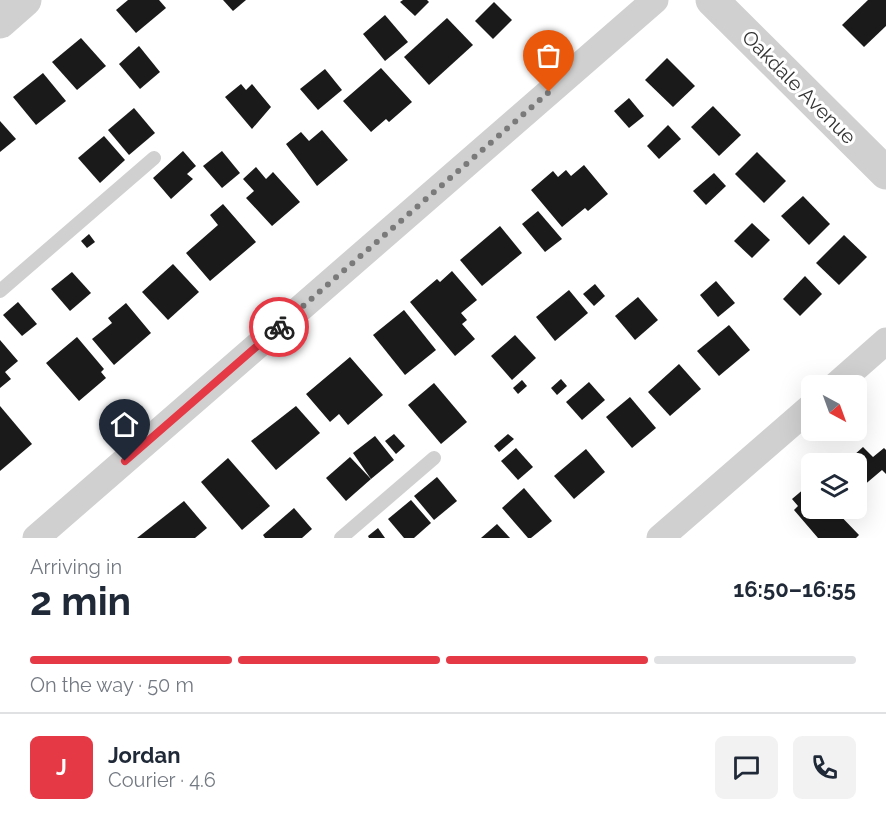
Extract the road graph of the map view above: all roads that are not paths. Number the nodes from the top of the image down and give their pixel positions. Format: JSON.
{"nodes":[{"id":1,"x":25,"y":0,"type":"edge"},
{"id":2,"x":655,"y":0,"type":"edge"},
{"id":3,"x":712,"y":0,"type":"edge"},
{"id":4,"x":0,"y":22,"type":"edge"},
{"id":5,"x":154,"y":158,"type":"dead end"},
{"id":6,"x":886,"y":173,"type":"edge"},
{"id":7,"x":0,"y":291,"type":"edge"},
{"id":8,"x":886,"y":341,"type":"edge"},
{"id":9,"x":847,"y":375,"type":"edge"},
{"id":10,"x":801,"y":416,"type":"edge"},
{"id":11,"x":434,"y":458,"type":"dead end"},
{"id":12,"x":36,"y":538,"type":"edge"},
{"id":13,"x":341,"y":538,"type":"edge"},
{"id":14,"x":660,"y":538,"type":"edge"}],
"edges":[{"from":1,"to":4,"type":"street"},
{"from":2,"to":12,"type":"street"},
{"from":3,"to":6,"type":"street","name":"Oakdale Avenue"},
{"from":5,"to":7,"type":"lane"},
{"from":8,"to":9,"type":"street"},
{"from":10,"to":14,"type":"street"},
{"from":11,"to":13,"type":"lane"}]}
